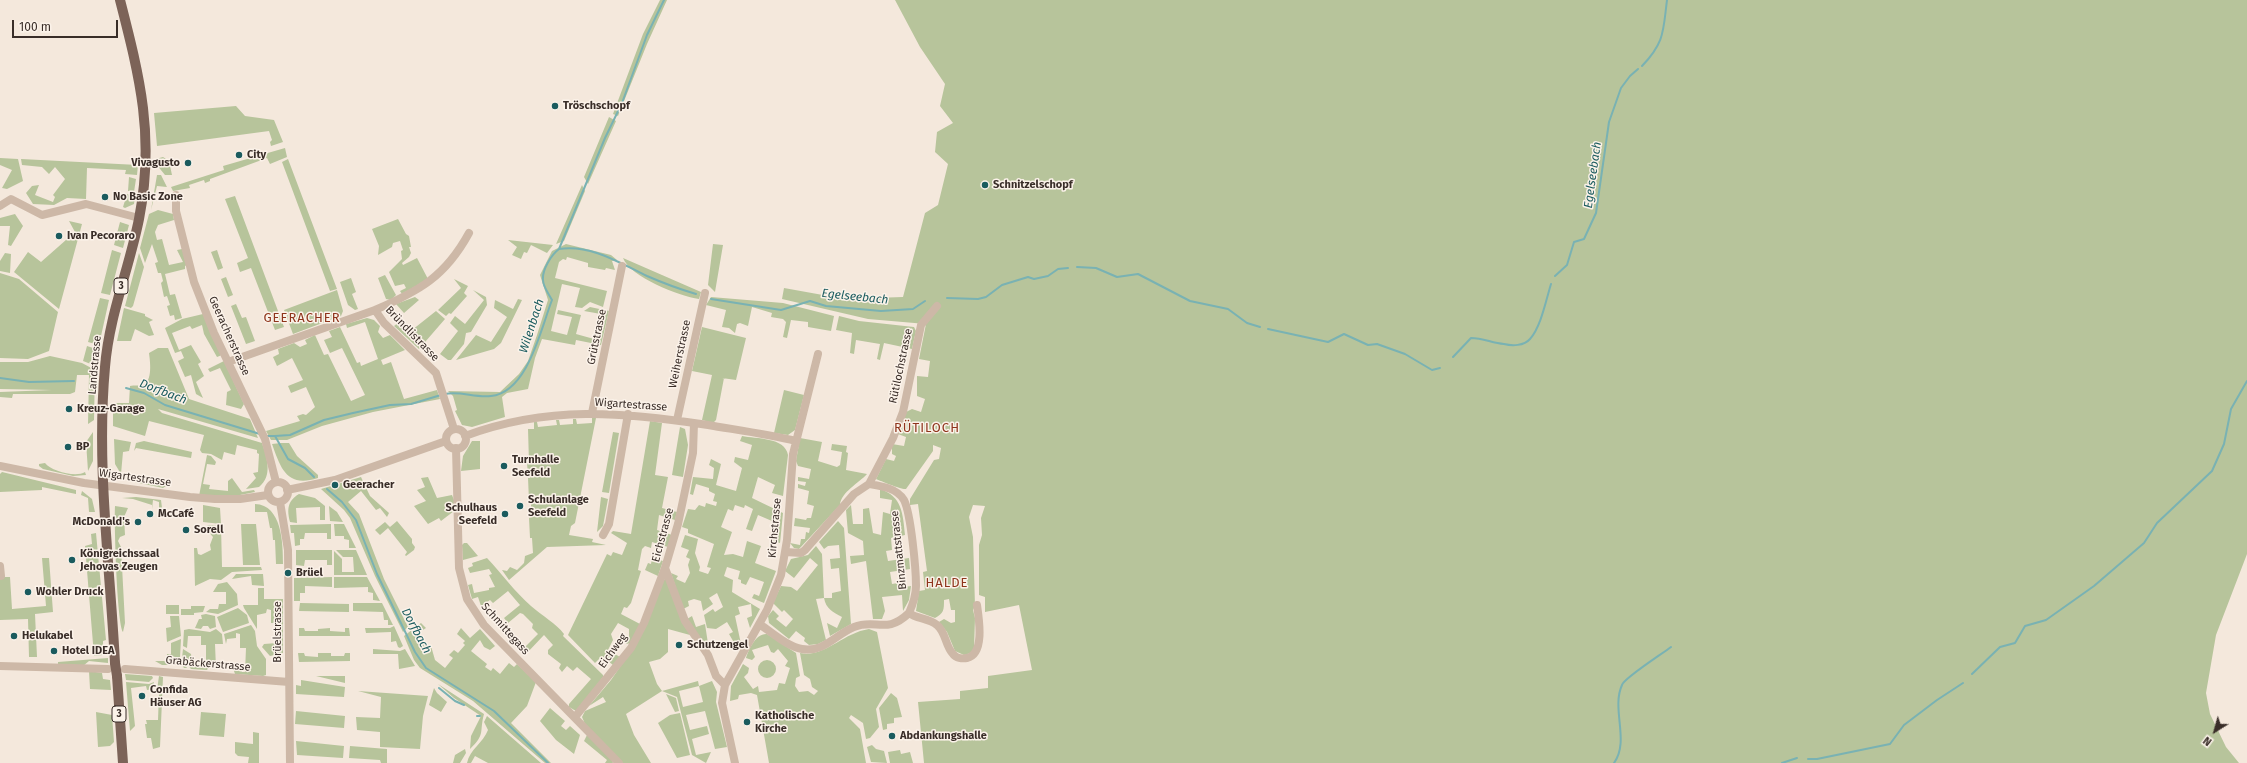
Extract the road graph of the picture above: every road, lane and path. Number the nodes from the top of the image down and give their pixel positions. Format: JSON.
{"nodes":[{"id":1,"x":120,"y":0,"type":"edge"},
{"id":2,"x":176,"y":195,"type":"dead end"},
{"id":3,"x":0,"y":206,"type":"edge"},
{"id":4,"x":139,"y":218,"type":"junction"},
{"id":5,"x":469,"y":233,"type":"dead end"},
{"id":6,"x":622,"y":266,"type":"dead end"},
{"id":7,"x":705,"y":293,"type":"dead end"},
{"id":8,"x":937,"y":306,"type":"dead end"},
{"id":9,"x":374,"y":310,"type":"junction"},
{"id":10,"x":818,"y":354,"type":"dead end"},
{"id":11,"x":228,"y":362,"type":"junction"},
{"id":12,"x":592,"y":413,"type":"junction"},
{"id":13,"x":628,"y":414,"type":"junction"},
{"id":14,"x":677,"y":420,"type":"junction"},
{"id":15,"x":694,"y":423,"type":"junction"},
{"id":16,"x":454,"y":429,"type":"junction"},
{"id":17,"x":465,"y":436,"type":"junction"},
{"id":18,"x":446,"y":441,"type":"junction"},
{"id":19,"x":796,"y":441,"type":"junction"},
{"id":20,"x":456,"y":448,"type":"junction"},
{"id":21,"x":0,"y":466,"type":"edge"},
{"id":22,"x":276,"y":482,"type":"junction"},
{"id":23,"x":868,"y":484,"type":"junction"},
{"id":24,"x":104,"y":485,"type":"junction"},
{"id":25,"x":287,"y":490,"type":"junction"},
{"id":26,"x":268,"y":495,"type":"junction"},
{"id":27,"x":280,"y":502,"type":"junction"},
{"id":28,"x":603,"y":535,"type":"dead end"},
{"id":29,"x":786,"y":552,"type":"junction"},
{"id":30,"x":0,"y":566,"type":"edge"},
{"id":31,"x":665,"y":568,"type":"junction"},
{"id":32,"x":1,"y":576,"type":"edge"},
{"id":33,"x":977,"y":606,"type":"dead end"},
{"id":34,"x":909,"y":613,"type":"junction"},
{"id":35,"x":759,"y":624,"type":"junction"},
{"id":36,"x":0,"y":666,"type":"edge"},
{"id":37,"x":112,"y":666,"type":"junction"},
{"id":38,"x":125,"y":669,"type":"dead end"},
{"id":39,"x":289,"y":682,"type":"junction"},
{"id":40,"x":725,"y":685,"type":"junction"},
{"id":41,"x":575,"y":717,"type":"junction"},
{"id":42,"x":123,"y":763,"type":"edge"},
{"id":43,"x":290,"y":763,"type":"edge"},
{"id":44,"x":619,"y":763,"type":"edge"},
{"id":45,"x":735,"y":763,"type":"edge"}],
"edges":[{"from":1,"to":4,"type":"main road","name":"Landstrasse","number":"3"},
{"from":2,"to":11,"type":"street","name":"Geeracherstrasse"},
{"from":3,"to":4,"type":"street"},
{"from":4,"to":24,"type":"main road","name":"Landstrasse","number":"3"},
{"from":5,"to":9,"type":"street"},
{"from":6,"to":12,"type":"street","name":"Grütstrasse"},
{"from":7,"to":14,"type":"street","name":"Weiherstrasse"},
{"from":8,"to":23,"type":"street","name":"Rütilochstrasse"},
{"from":9,"to":11,"type":"street","name":"Bründlistrasse"},
{"from":9,"to":16,"type":"street","name":"Bründlistrasse"},
{"from":10,"to":19,"type":"street","name":"Kirchstrasse"},
{"from":11,"to":22,"type":"street","name":"Geeracherstrasse"},
{"from":12,"to":13,"type":"street","name":"Wigartestrasse"},
{"from":12,"to":17,"type":"street","name":"Wigartestrasse"},
{"from":13,"to":14,"type":"street","name":"Wigartestrasse"},
{"from":13,"to":28,"type":"street"},
{"from":14,"to":15,"type":"street","name":"Wigartestrasse"},
{"from":15,"to":19,"type":"street","name":"Wigartestrasse"},
{"from":15,"to":31,"type":"street","name":"Eichstrasse"},
{"from":16,"to":17,"type":"street"},
{"from":16,"to":18,"type":"street"},
{"from":17,"to":20,"type":"street"},
{"from":18,"to":20,"type":"street"},
{"from":18,"to":25,"type":"street"},
{"from":19,"to":29,"type":"street","name":"Kirchstrasse"},
{"from":20,"to":41,"type":"street","name":"Schmittegass"},
{"from":21,"to":24,"type":"street","name":"Wigartestrasse"},
{"from":22,"to":25,"type":"street"},
{"from":22,"to":26,"type":"street"},
{"from":23,"to":29,"type":"street","name":"Rütilochstrasse"},
{"from":23,"to":34,"type":"street","name":"Binzmattstrasse"},
{"from":24,"to":26,"type":"street","name":"Wigartestrasse"},
{"from":24,"to":37,"type":"main road","name":"Landstrasse","number":"3"},
{"from":25,"to":27,"type":"street"},
{"from":26,"to":27,"type":"street"},
{"from":27,"to":39,"type":"street","name":"Brüelstrasse"},
{"from":29,"to":35,"type":"street","name":"Kirchstrasse"},
{"from":30,"to":32,"type":"street"},
{"from":31,"to":40,"type":"street","name":"Eichstrasse"},
{"from":31,"to":41,"type":"street","name":"Eichweg"},
{"from":33,"to":34,"type":"street"},
{"from":34,"to":35,"type":"street"},
{"from":35,"to":40,"type":"street","name":"Kirchstrasse"},
{"from":36,"to":37,"type":"street"},
{"from":37,"to":42,"type":"main road","name":"Landstrasse","number":"3","bridge":true},
{"from":38,"to":39,"type":"street","name":"Grabäckerstrasse"},
{"from":39,"to":43,"type":"street","name":"Brüelstrasse"},
{"from":40,"to":45,"type":"street","name":"Kirchstrasse"},
{"from":41,"to":44,"type":"street","name":"Schmittegass"}]}
